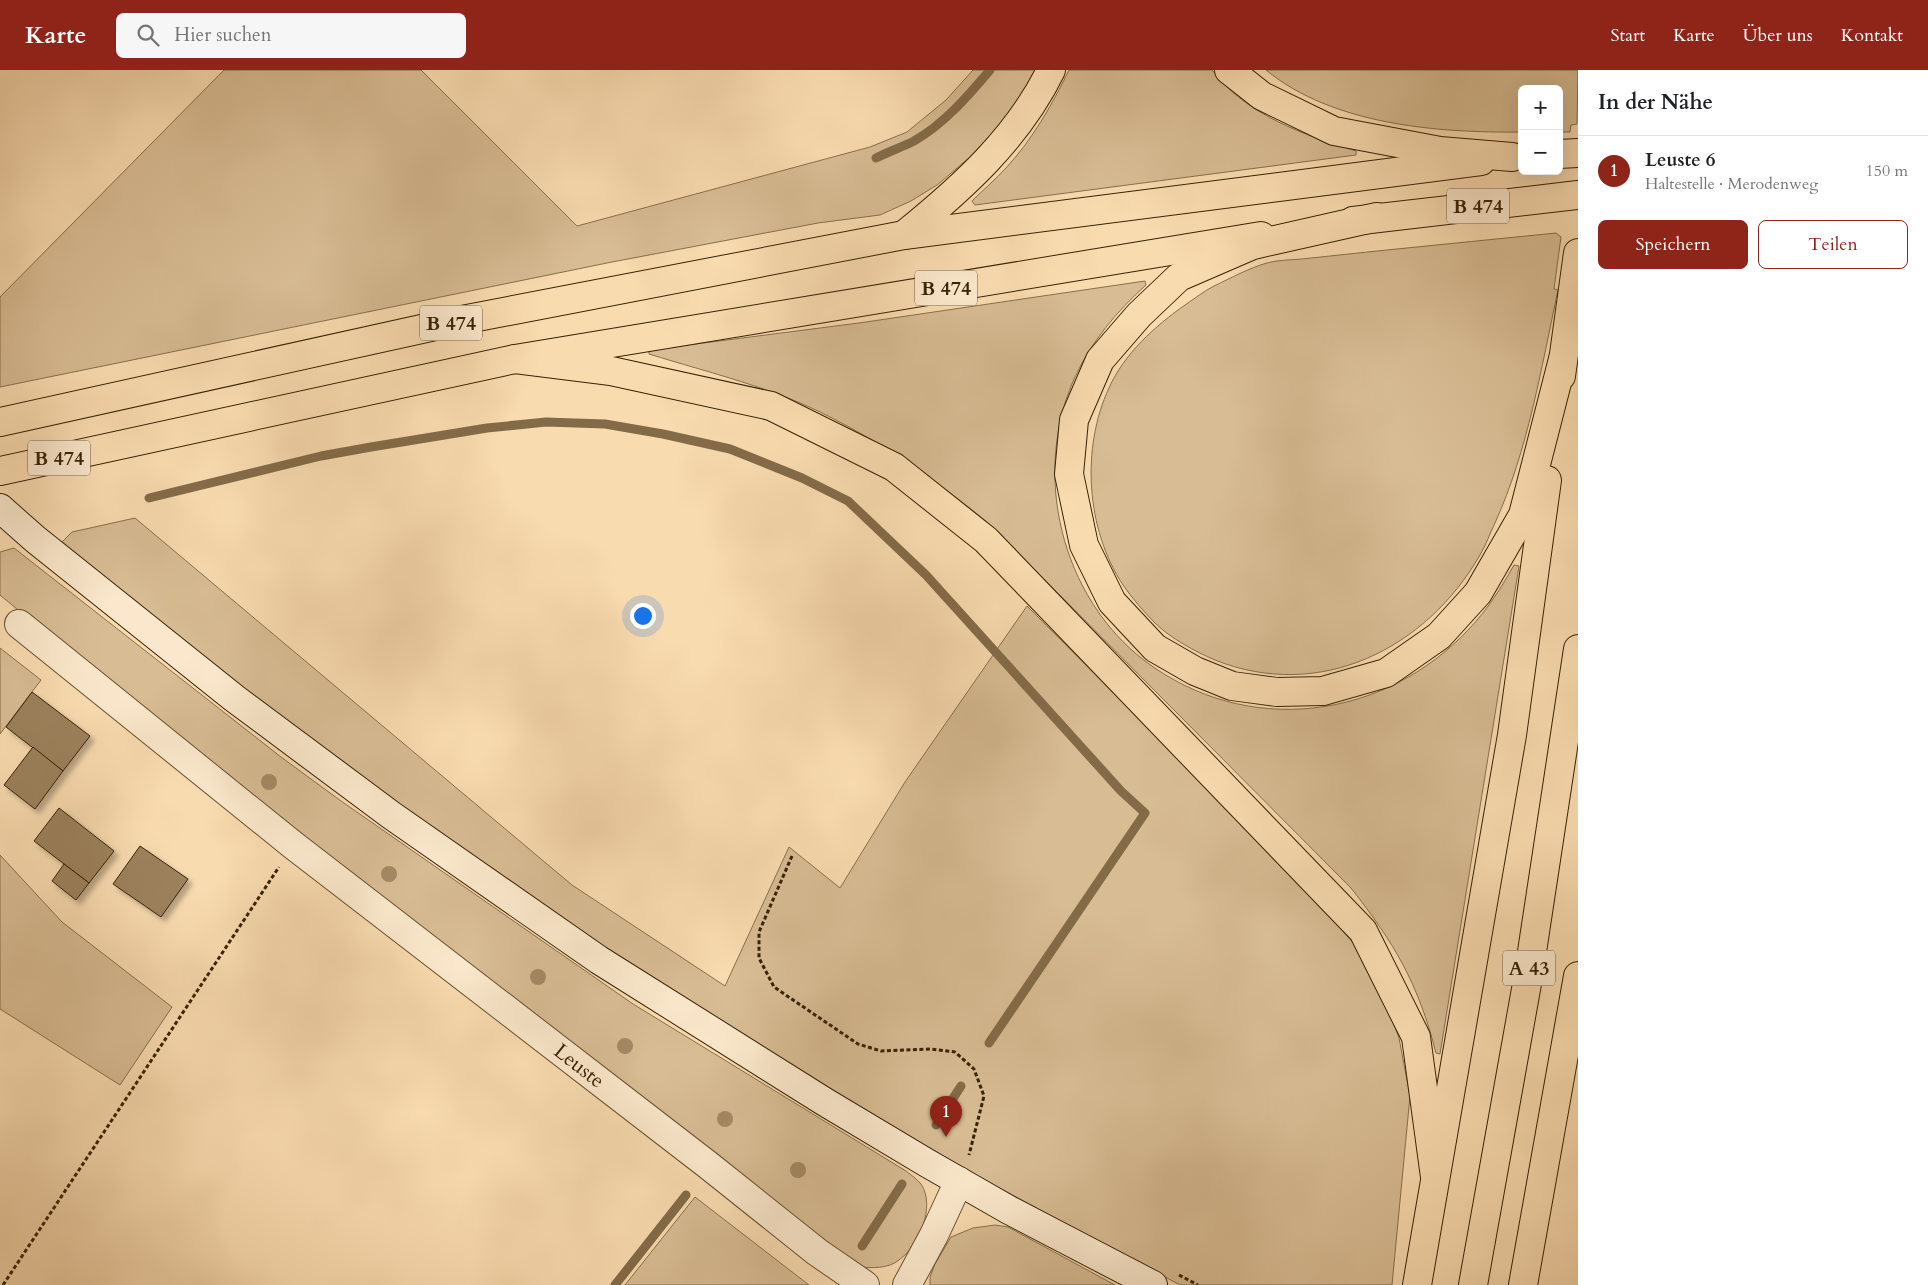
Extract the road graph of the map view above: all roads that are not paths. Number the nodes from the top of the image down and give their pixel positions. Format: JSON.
{"nodes":[{"id":1,"x":1052,"y":70,"type":"edge"},
{"id":2,"x":1229,"y":70,"type":"edge"},
{"id":3,"x":1578,"y":152,"type":"edge"},
{"id":4,"x":1563,"y":154,"type":"edge"},
{"id":5,"x":1517,"y":156,"type":"edge"},
{"id":6,"x":1578,"y":195,"type":"edge"},
{"id":7,"x":1377,"y":217,"type":"junction"},
{"id":8,"x":904,"y":235,"type":"junction"},
{"id":9,"x":1578,"y":253,"type":"edge"},
{"id":10,"x":1577,"y":258,"type":"edge"},
{"id":11,"x":515,"y":359,"type":"junction"},
{"id":12,"x":1564,"y":359,"type":"junction"},
{"id":13,"x":0,"y":422,"type":"edge"},
{"id":14,"x":0,"y":471,"type":"edge"},
{"id":15,"x":0,"y":508,"type":"edge"},
{"id":16,"x":18,"y":624,"type":"dead end"},
{"id":17,"x":1578,"y":649,"type":"edge"},
{"id":18,"x":1578,"y":976,"type":"edge"},
{"id":19,"x":1435,"y":1178,"type":"junction"},
{"id":20,"x":959,"y":1181,"type":"junction"},
{"id":21,"x":1163,"y":1279,"type":"edge"},
{"id":22,"x":865,"y":1285,"type":"edge"},
{"id":23,"x":907,"y":1285,"type":"edge"},
{"id":24,"x":1418,"y":1285,"type":"edge"},
{"id":25,"x":1473,"y":1285,"type":"edge"},
{"id":26,"x":1523,"y":1285,"type":"edge"}],
"edges":[{"from":1,"to":8,"type":"highway"},
{"from":2,"to":5,"type":"highway"},
{"from":3,"to":4,"type":"highway"},
{"from":5,"to":8,"type":"highway","number":"B 474"},
{"from":6,"to":7,"type":"highway","number":"B 474"},
{"from":7,"to":11,"type":"highway","number":"B 474"},
{"from":7,"to":12,"type":"highway"},
{"from":8,"to":13,"type":"highway","number":"B 474"},
{"from":9,"to":10,"type":"highway"},
{"from":10,"to":12,"type":"highway"},
{"from":11,"to":14,"type":"highway","number":"B 474"},
{"from":11,"to":19,"type":"highway"},
{"from":12,"to":19,"type":"highway"},
{"from":15,"to":20,"type":"main road"},
{"from":16,"to":22,"type":"main road","name":"Leuste"},
{"from":17,"to":25,"type":"highway","number":"A 43"},
{"from":18,"to":26,"type":"highway","number":"A 43"},
{"from":19,"to":24,"type":"highway"},
{"from":20,"to":21,"type":"main road"},
{"from":20,"to":23,"type":"main road"}]}
